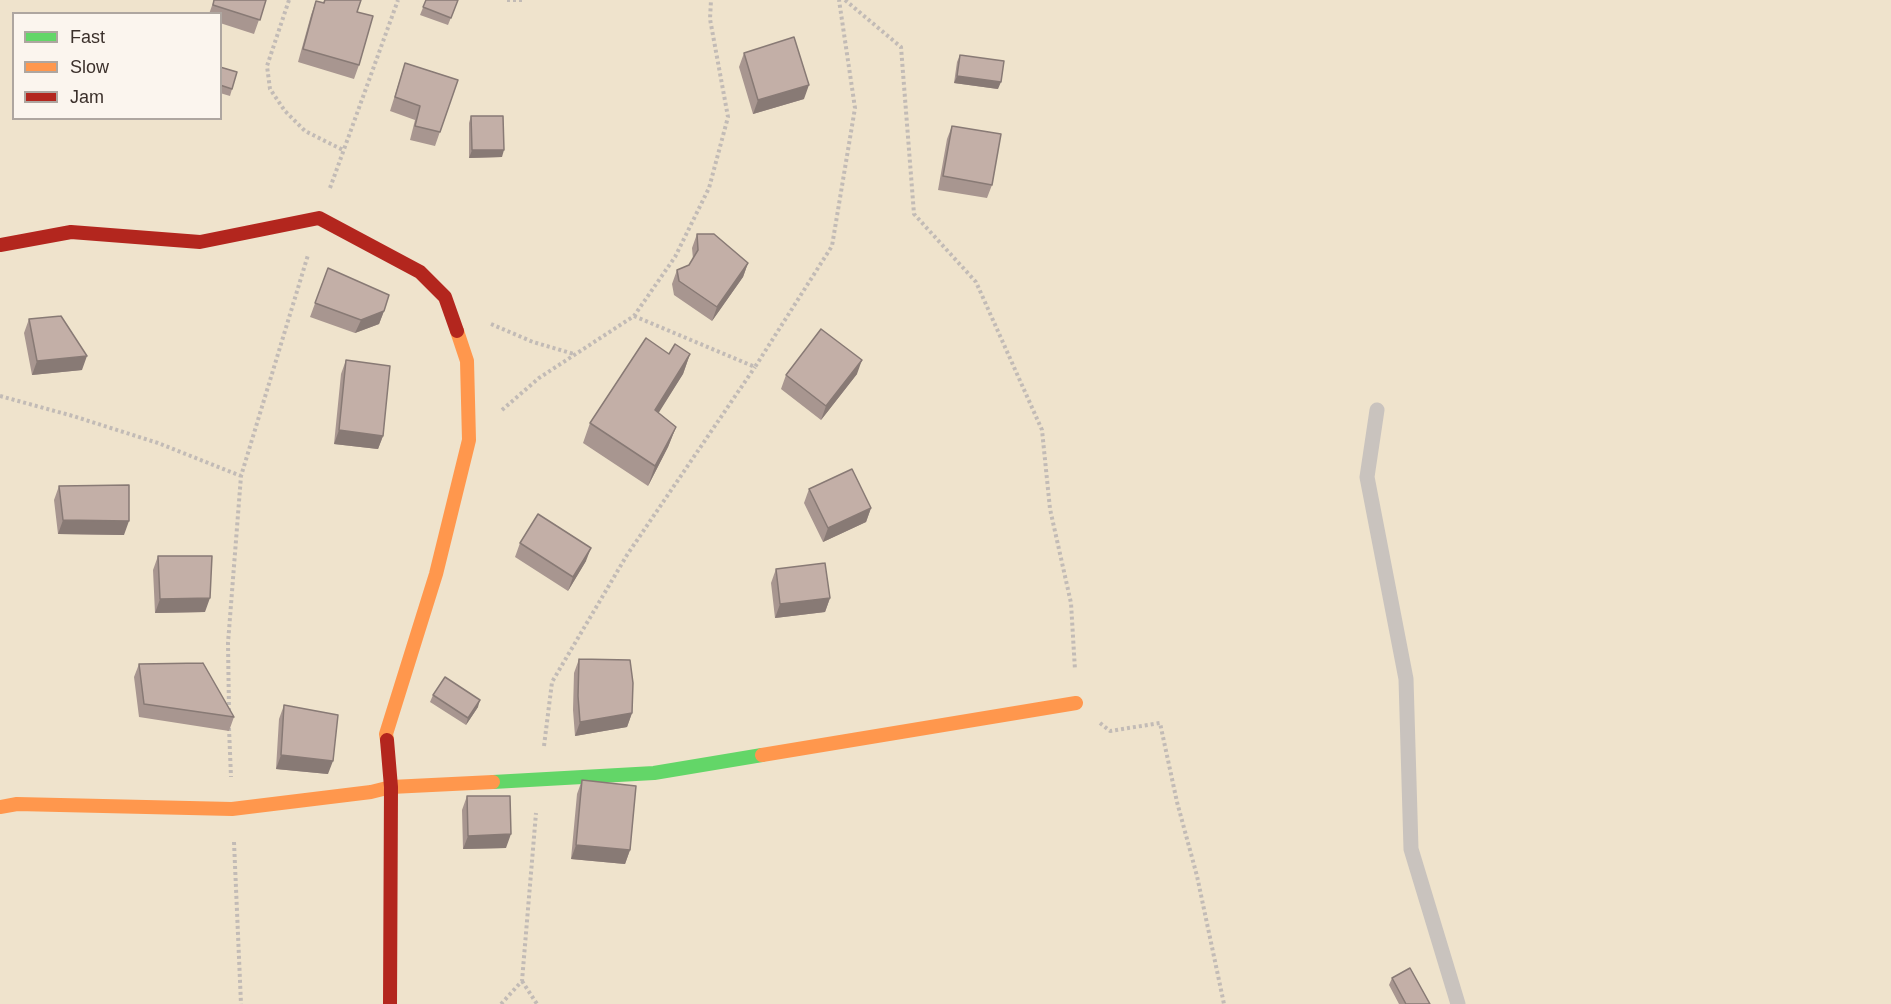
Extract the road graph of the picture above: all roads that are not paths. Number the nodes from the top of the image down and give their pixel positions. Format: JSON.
{"nodes":[{"id":1,"x":0,"y":245,"type":"edge"},
{"id":2,"x":1377,"y":410,"type":"dead end"},
{"id":3,"x":1076,"y":703,"type":"road end"},
{"id":4,"x":392,"y":788,"type":"junction"},
{"id":5,"x":0,"y":807,"type":"edge"},
{"id":6,"x":390,"y":1004,"type":"edge"},
{"id":7,"x":1458,"y":1004,"type":"edge"}],
"edges":[{"from":1,"to":4,"type":"street"},
{"from":2,"to":7,"type":"lane"},
{"from":3,"to":4,"type":"street"},
{"from":4,"to":5,"type":"street"},
{"from":4,"to":6,"type":"street"}]}
